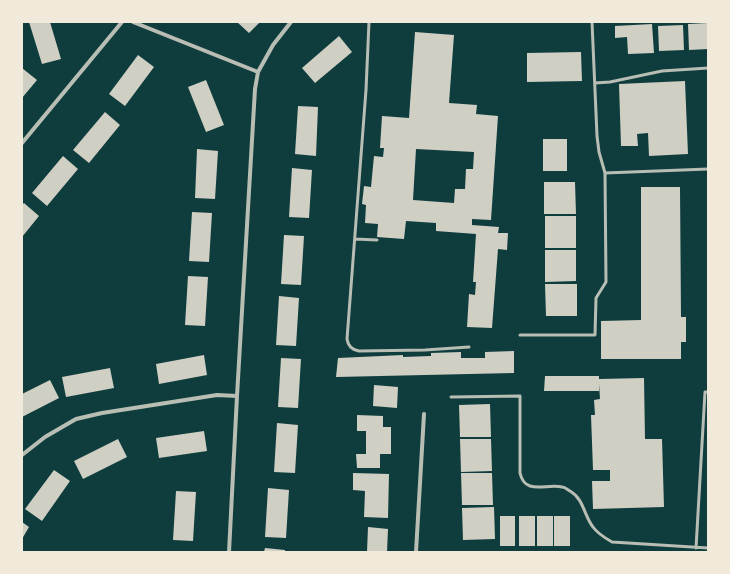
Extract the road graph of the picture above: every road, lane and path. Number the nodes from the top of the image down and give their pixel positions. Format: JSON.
{"nodes":[{"id":1,"x":122,"y":22,"type":"edge"},
{"id":2,"x":133,"y":22,"type":"edge"},
{"id":3,"x":291,"y":22,"type":"edge"},
{"id":4,"x":369,"y":22,"type":"edge"},
{"id":5,"x":592,"y":22,"type":"edge"},
{"id":6,"x":708,"y":68,"type":"edge"},
{"id":7,"x":258,"y":72,"type":"junction"},
{"id":8,"x":595,"y":83,"type":"junction"},
{"id":9,"x":22,"y":143,"type":"edge"},
{"id":10,"x":708,"y":168,"type":"edge"},
{"id":11,"x":605,"y":173,"type":"junction"},
{"id":12,"x":355,"y":239,"type":"junction"},
{"id":13,"x":377,"y":240,"type":"dead end"},
{"id":14,"x":520,"y":335,"type":"dead end"},
{"id":15,"x":469,"y":347,"type":"dead end"},
{"id":16,"x":708,"y":392,"type":"edge"},
{"id":17,"x":237,"y":396,"type":"junction"},
{"id":18,"x":451,"y":397,"type":"dead end"},
{"id":19,"x":424,"y":414,"type":"dead end"},
{"id":20,"x":22,"y":455,"type":"edge"},
{"id":21,"x":696,"y":548,"type":"junction"},
{"id":22,"x":708,"y":548,"type":"edge"},
{"id":23,"x":229,"y":552,"type":"edge"},
{"id":24,"x":416,"y":552,"type":"edge"}],
"edges":[{"from":1,"to":9,"type":"street"},
{"from":2,"to":7,"type":"street"},
{"from":3,"to":7,"type":"street"},
{"from":4,"to":12,"type":"lane"},
{"from":5,"to":8,"type":"lane"},
{"from":6,"to":8,"type":"lane"},
{"from":7,"to":17,"type":"street"},
{"from":8,"to":11,"type":"lane"},
{"from":10,"to":11,"type":"lane"},
{"from":11,"to":14,"type":"lane"},
{"from":12,"to":13,"type":"lane"},
{"from":12,"to":15,"type":"lane"},
{"from":16,"to":21,"type":"lane"},
{"from":17,"to":20,"type":"street"},
{"from":17,"to":23,"type":"street"},
{"from":18,"to":21,"type":"lane"},
{"from":19,"to":24,"type":"street"},
{"from":21,"to":22,"type":"lane"}]}
